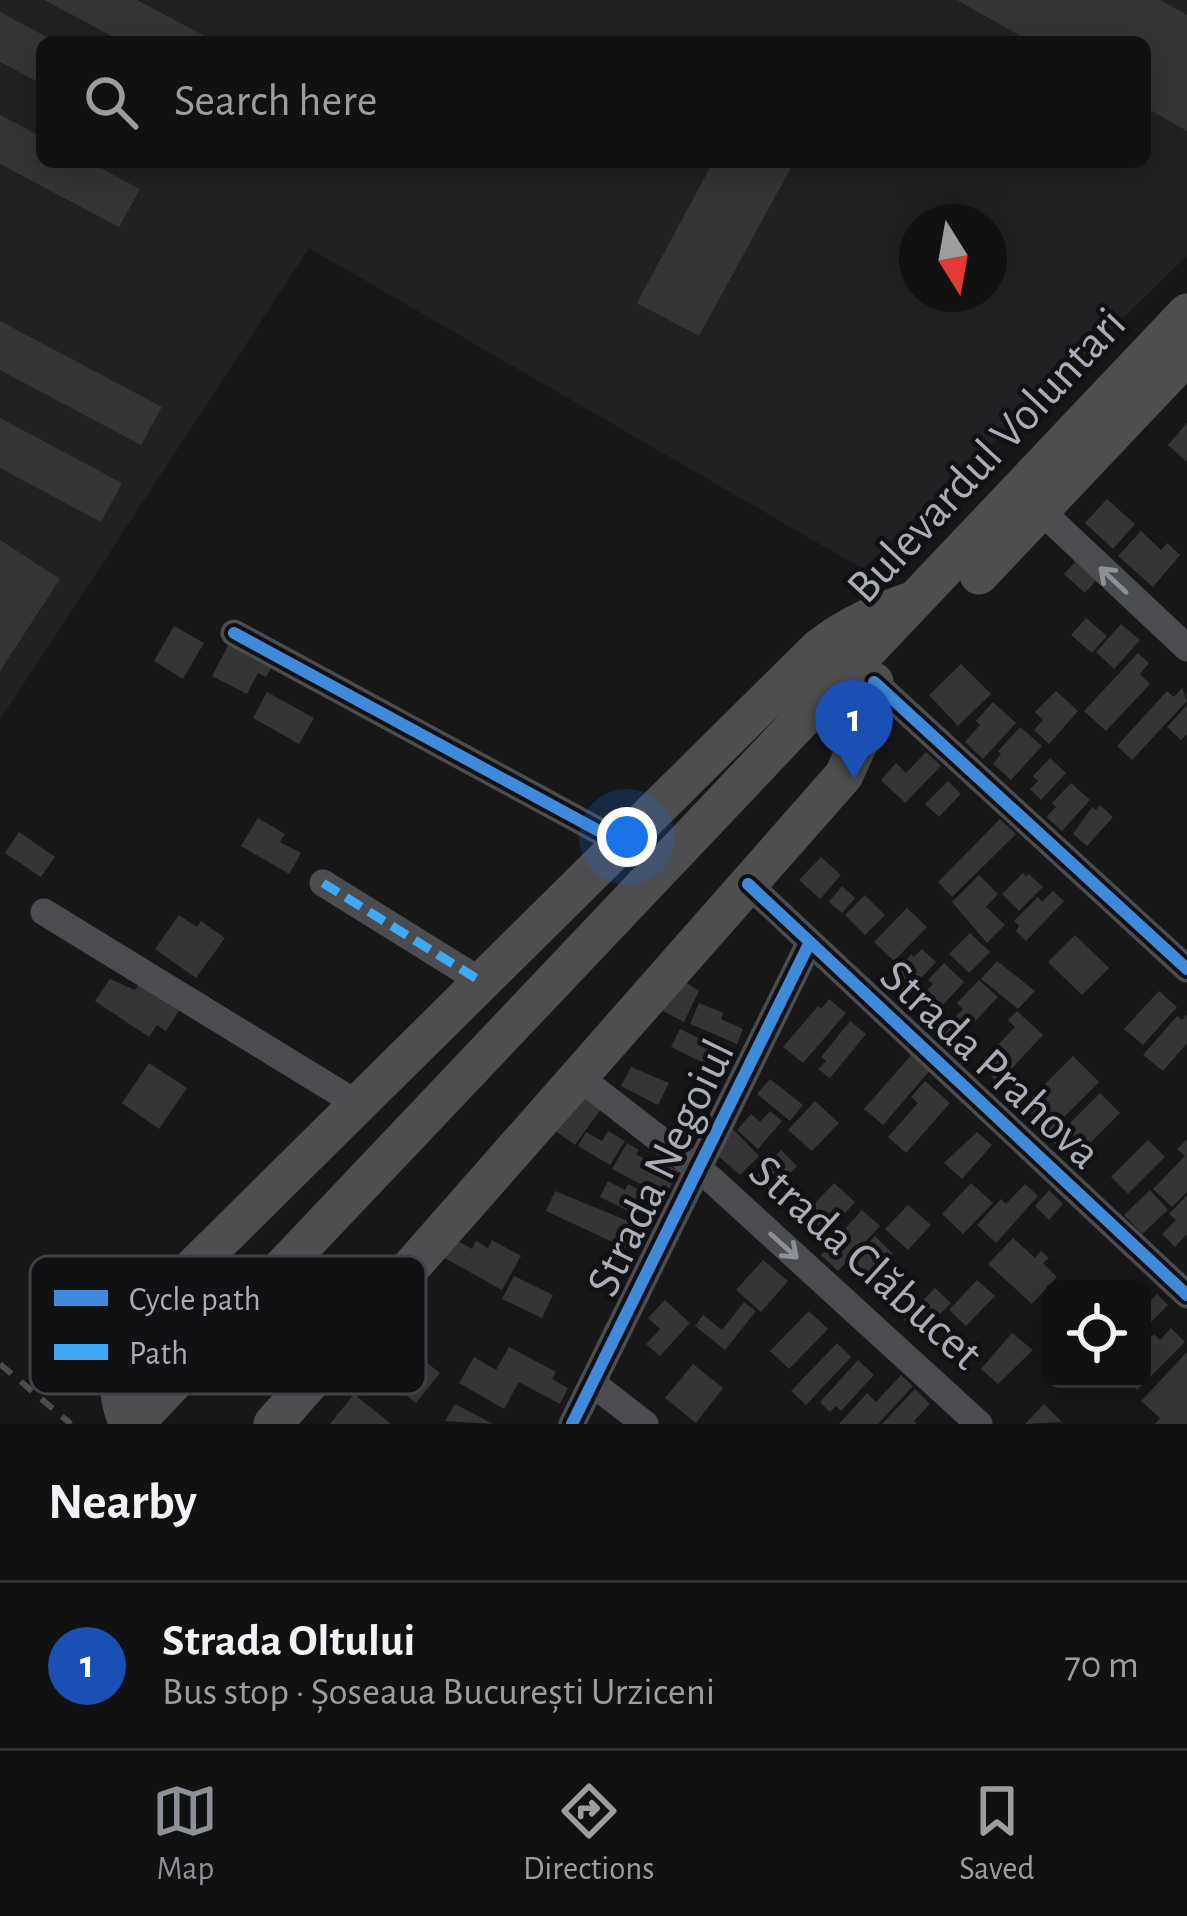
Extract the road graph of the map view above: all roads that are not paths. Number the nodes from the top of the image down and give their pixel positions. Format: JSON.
{"nodes":[{"id":1,"x":1187,"y":313,"type":"edge"},
{"id":2,"x":1187,"y":355,"type":"edge"},
{"id":3,"x":1040,"y":511,"type":"junction"},
{"id":4,"x":920,"y":599,"type":"junction"},
{"id":5,"x":234,"y":633,"type":"dead end"},
{"id":6,"x":1187,"y":648,"type":"edge"},
{"id":7,"x":866,"y":674,"type":"junction"},
{"id":8,"x":623,"y":844,"type":"junction"},
{"id":9,"x":323,"y":883,"type":"dead end"},
{"id":10,"x":748,"y":884,"type":"junction"},
{"id":11,"x":44,"y":912,"type":"dead end"},
{"id":12,"x":810,"y":942,"type":"junction"},
{"id":13,"x":1187,"y":969,"type":"edge"},
{"id":14,"x":482,"y":982,"type":"junction"},
{"id":15,"x":579,"y":1077,"type":"junction"},
{"id":16,"x":358,"y":1105,"type":"junction"},
{"id":17,"x":698,"y":1168,"type":"junction"},
{"id":18,"x":205,"y":1256,"type":"edge"},
{"id":19,"x":310,"y":1256,"type":"edge"},
{"id":20,"x":421,"y":1256,"type":"edge"},
{"id":21,"x":1187,"y":1295,"type":"edge"},
{"id":22,"x":592,"y":1383,"type":"junction"},
{"id":23,"x":121,"y":1394,"type":"edge"},
{"id":24,"x":171,"y":1394,"type":"edge"},
{"id":25,"x":184,"y":1394,"type":"edge"},
{"id":26,"x":299,"y":1394,"type":"edge"},
{"id":27,"x":131,"y":1424,"type":"edge"},
{"id":28,"x":166,"y":1424,"type":"edge"},
{"id":29,"x":273,"y":1424,"type":"edge"},
{"id":30,"x":572,"y":1424,"type":"edge"},
{"id":31,"x":645,"y":1424,"type":"edge"},
{"id":32,"x":979,"y":1424,"type":"edge"}],
"edges":[{"from":1,"to":4,"type":"highway","name":"Bulevardul Voluntari"},
{"from":2,"to":3,"type":"highway","name":"Bulevardul Voluntari"},
{"from":6,"to":3,"type":"street","one_way":true},
{"from":3,"to":7,"type":"highway","name":"Bulevardul Voluntari"},
{"from":4,"to":7,"type":"highway","name":"Bulevardul Voluntari"},
{"from":4,"to":8,"type":"highway"},
{"from":5,"to":8,"type":"street"},
{"from":7,"to":10,"type":"highway"},
{"from":7,"to":13,"type":"street"},
{"from":7,"to":19,"type":"highway"},
{"from":8,"to":14,"type":"highway"},
{"from":9,"to":14,"type":"street"},
{"from":10,"to":12,"type":"street","name":"Strada Prahova"},
{"from":10,"to":15,"type":"highway"},
{"from":11,"to":16,"type":"street"},
{"from":12,"to":17,"type":"street","name":"Strada Negoiul"},
{"from":12,"to":21,"type":"street","name":"Strada Prahova"},
{"from":14,"to":16,"type":"highway"},
{"from":15,"to":17,"type":"street","name":"Strada Clăbucet"},
{"from":15,"to":20,"type":"highway"},
{"from":16,"to":18,"type":"highway"},
{"from":17,"to":22,"type":"street","name":"Strada Negoiul"},
{"from":17,"to":32,"type":"street","name":"Strada Clăbucet","one_way":true},
{"from":22,"to":30,"type":"street","name":"Strada Negoiul"},
{"from":22,"to":31,"type":"street"},
{"from":23,"to":27,"type":"highway"},
{"from":24,"to":27,"type":"highway"},
{"from":25,"to":28,"type":"highway"},
{"from":26,"to":29,"type":"highway"}]}
